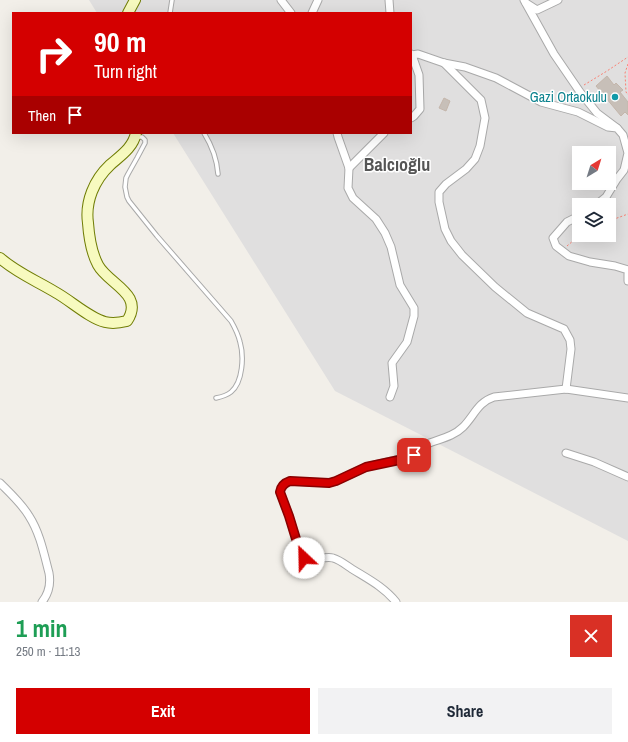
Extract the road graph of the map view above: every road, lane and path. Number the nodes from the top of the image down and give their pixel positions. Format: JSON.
{"nodes":[{"id":1,"x":135,"y":0,"type":"edge"},
{"id":2,"x":172,"y":0,"type":"edge"},
{"id":3,"x":281,"y":0,"type":"edge"},
{"id":4,"x":318,"y":0,"type":"edge"},
{"id":5,"x":389,"y":0,"type":"edge"},
{"id":6,"x":558,"y":0,"type":"edge"},
{"id":7,"x":525,"y":1,"type":"edge"},
{"id":8,"x":129,"y":12,"type":"edge"},
{"id":9,"x":170,"y":12,"type":"edge"},
{"id":10,"x":290,"y":12,"type":"edge"},
{"id":11,"x":312,"y":12,"type":"edge"},
{"id":12,"x":390,"y":12,"type":"edge"},
{"id":13,"x":412,"y":54,"type":"edge"},
{"id":14,"x":628,"y":57,"type":"edge"},
{"id":15,"x":444,"y":64,"type":"junction"},
{"id":16,"x":628,"y":64,"type":"edge"},
{"id":17,"x":578,"y":88,"type":"junction"},
{"id":18,"x":628,"y":95,"type":"edge"},
{"id":19,"x":412,"y":117,"type":"edge"},
{"id":20,"x":617,"y":128,"type":"junction"},
{"id":21,"x":205,"y":134,"type":"edge"},
{"id":22,"x":338,"y":134,"type":"edge"},
{"id":23,"x":383,"y":134,"type":"edge"},
{"id":24,"x":136,"y":135,"type":"edge"},
{"id":25,"x":348,"y":168,"type":"junction"},
{"id":26,"x":218,"y":174,"type":"dead end"},
{"id":27,"x":605,"y":198,"type":"edge"},
{"id":28,"x":628,"y":214,"type":"edge"},
{"id":29,"x":616,"y":218,"type":"edge"},
{"id":30,"x":572,"y":220,"type":"edge"},
{"id":31,"x":572,"y":242,"type":"edge"},
{"id":32,"x":562,"y":251,"type":"junction"},
{"id":33,"x":0,"y":258,"type":"edge"},
{"id":34,"x":628,"y":270,"type":"edge"},
{"id":35,"x":628,"y":274,"type":"edge"},
{"id":36,"x":628,"y":282,"type":"edge"},
{"id":37,"x":566,"y":389,"type":"junction"},
{"id":38,"x":390,"y":397,"type":"dead end"},
{"id":39,"x":216,"y":398,"type":"dead end"},
{"id":40,"x":628,"y":398,"type":"edge"},
{"id":41,"x":566,"y":453,"type":"dead end"},
{"id":42,"x":628,"y":477,"type":"edge"},
{"id":43,"x":0,"y":483,"type":"edge"},
{"id":44,"x":42,"y":602,"type":"edge"},
{"id":45,"x":396,"y":602,"type":"edge"}],
"edges":[{"from":1,"to":8,"type":"street"},
{"from":2,"to":9,"type":"lane"},
{"from":3,"to":10,"type":"street"},
{"from":4,"to":11,"type":"street"},
{"from":5,"to":12,"type":"street"},
{"from":6,"to":7,"type":"street"},
{"from":7,"to":17,"type":"street"},
{"from":13,"to":15,"type":"street"},
{"from":13,"to":19,"type":"street"},
{"from":14,"to":17,"type":"path"},
{"from":15,"to":20,"type":"street"},
{"from":15,"to":37,"type":"street"},
{"from":16,"to":18,"type":"path"},
{"from":17,"to":20,"type":"street"},
{"from":20,"to":27,"type":"street"},
{"from":21,"to":26,"type":"lane"},
{"from":22,"to":25,"type":"street"},
{"from":23,"to":25,"type":"street"},
{"from":24,"to":33,"type":"street"},
{"from":24,"to":39,"type":"lane"},
{"from":25,"to":38,"type":"street"},
{"from":28,"to":29,"type":"path"},
{"from":30,"to":32,"type":"street"},
{"from":31,"to":32,"type":"path"},
{"from":32,"to":34,"type":"street"},
{"from":35,"to":36,"type":"street"},
{"from":37,"to":40,"type":"street"},
{"from":37,"to":45,"type":"street"},
{"from":41,"to":42,"type":"street"},
{"from":43,"to":44,"type":"street"}]}
